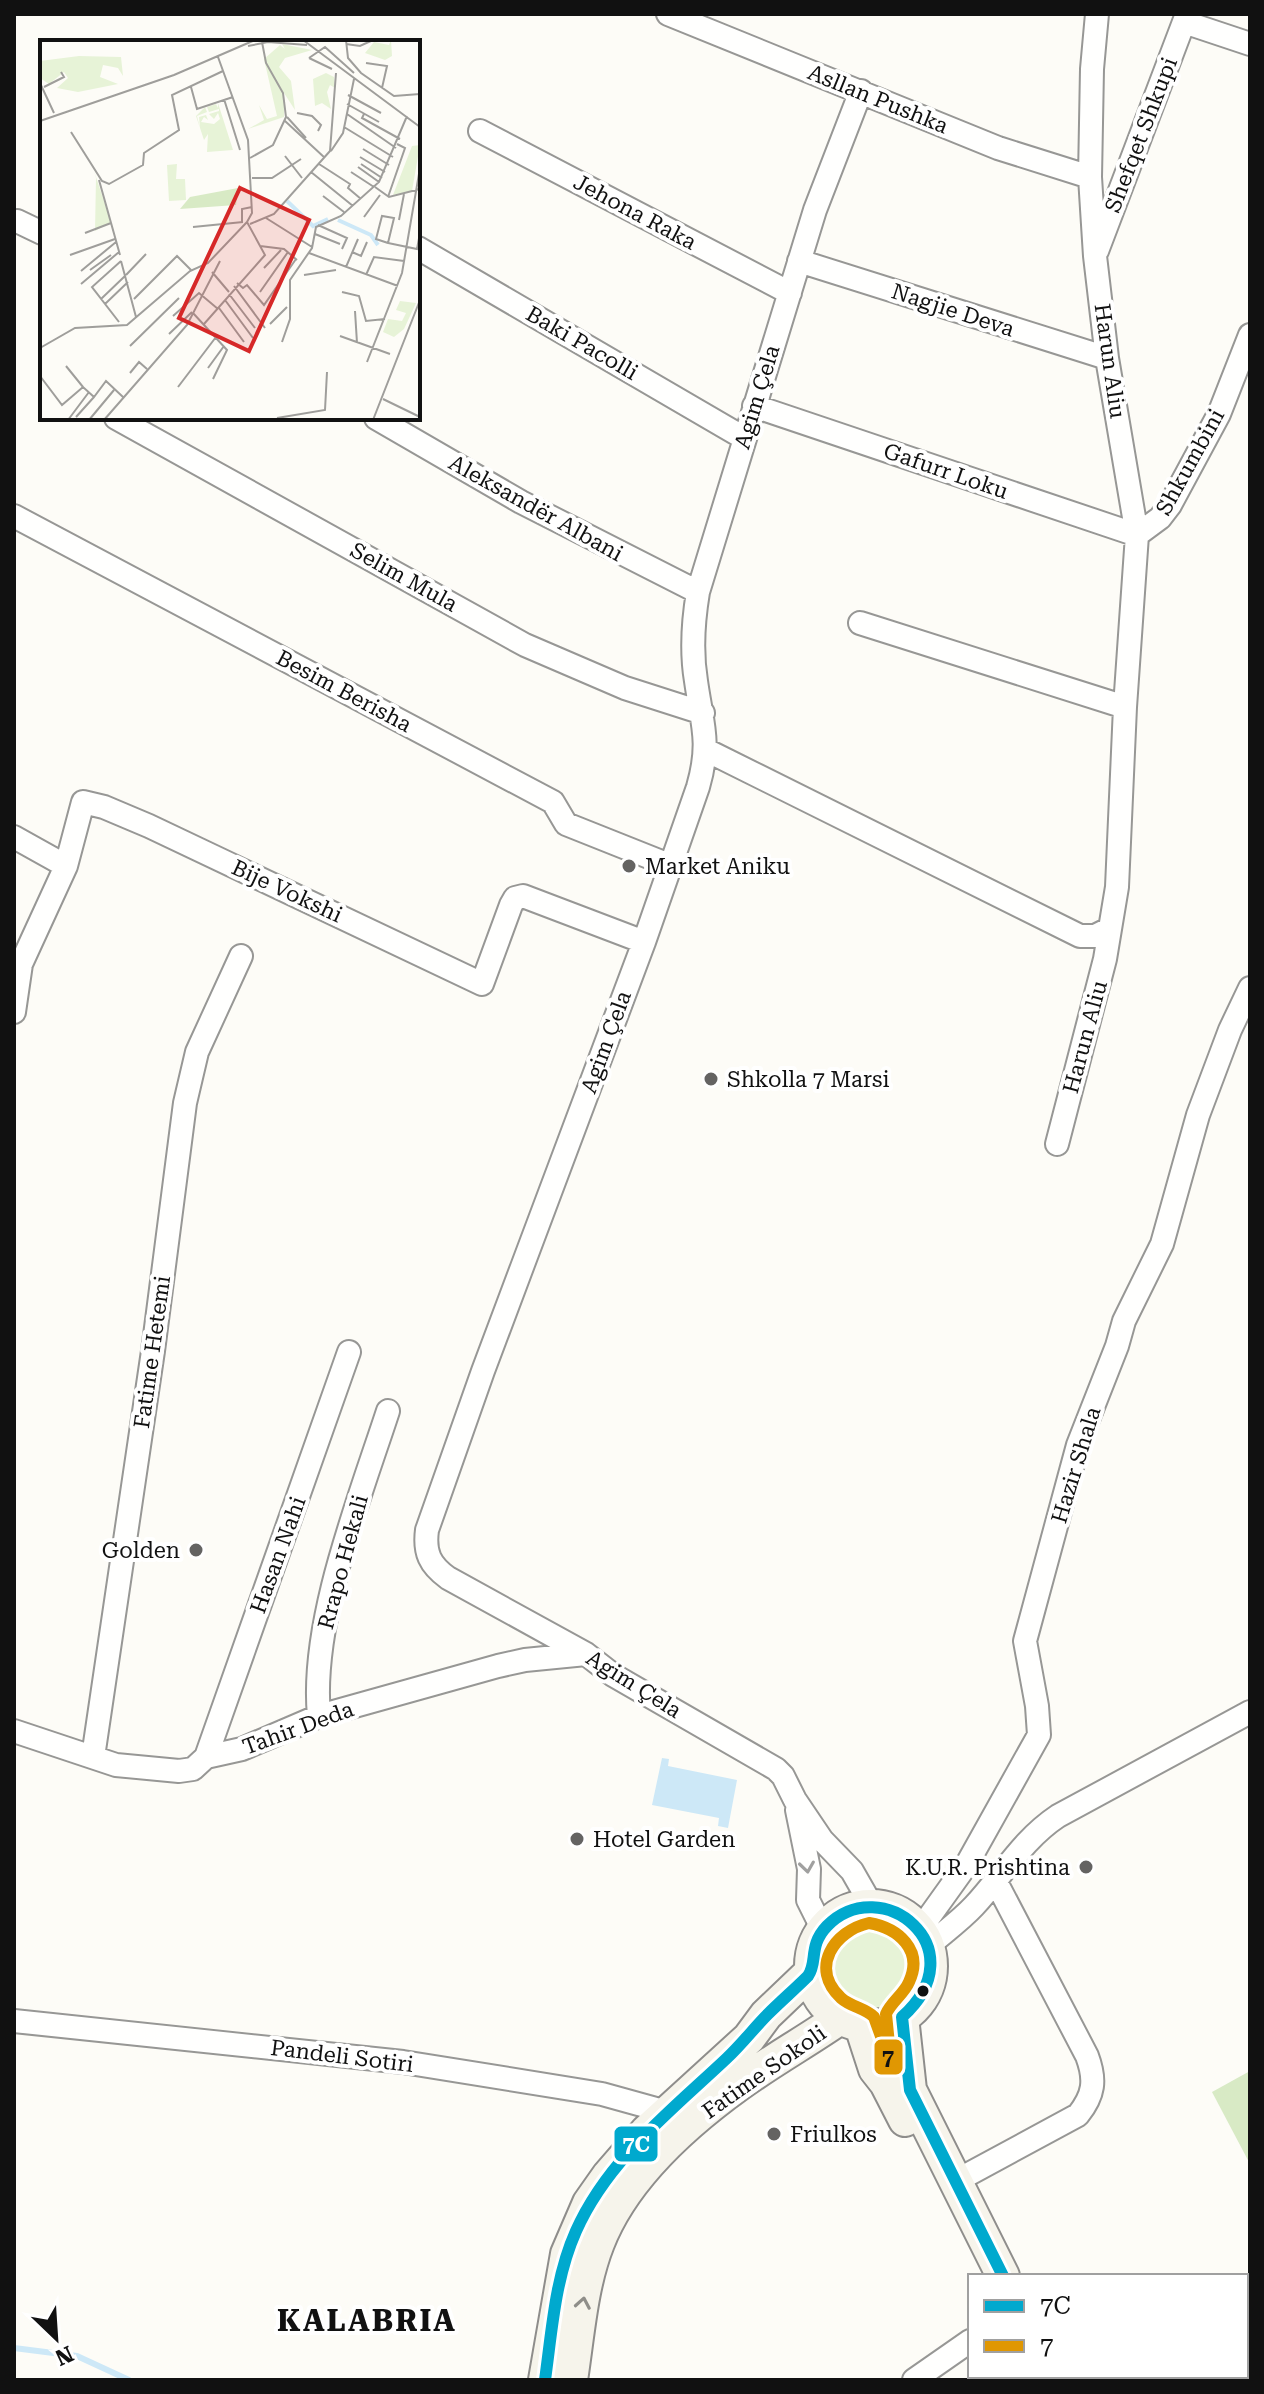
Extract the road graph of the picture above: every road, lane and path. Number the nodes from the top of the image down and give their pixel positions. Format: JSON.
{"nodes":[{"id":1,"x":668,"y":14,"type":"edge"},
{"id":2,"x":1097,"y":14,"type":"edge"},
{"id":3,"x":1186,"y":18,"type":"edge"},
{"id":4,"x":1250,"y":44,"type":"edge"},
{"id":5,"x":861,"y":91,"type":"junction"},
{"id":6,"x":480,"y":131,"type":"dead end"},
{"id":7,"x":1090,"y":177,"type":"junction"},
{"id":8,"x":17,"y":221,"type":"dead end"},
{"id":9,"x":40,"y":232,"type":"edge"},
{"id":10,"x":420,"y":249,"type":"edge"},
{"id":11,"x":1095,"y":256,"type":"junction"},
{"id":12,"x":799,"y":261,"type":"junction"},
{"id":13,"x":790,"y":293,"type":"junction"},
{"id":14,"x":1250,"y":335,"type":"edge"},
{"id":15,"x":1107,"y":358,"type":"junction"},
{"id":16,"x":754,"y":406,"type":"junction"},
{"id":17,"x":120,"y":420,"type":"edge"},
{"id":18,"x":379,"y":420,"type":"edge"},
{"id":19,"x":744,"y":438,"type":"junction"},
{"id":20,"x":14,"y":516,"type":"edge"},
{"id":21,"x":1137,"y":535,"type":"junction"},
{"id":22,"x":698,"y":592,"type":"junction"},
{"id":23,"x":860,"y":623,"type":"dead end"},
{"id":24,"x":1125,"y":707,"type":"junction"},
{"id":25,"x":703,"y":713,"type":"junction"},
{"id":26,"x":706,"y":750,"type":"junction"},
{"id":27,"x":14,"y":837,"type":"edge"},
{"id":28,"x":669,"y":865,"type":"junction"},
{"id":29,"x":66,"y":866,"type":"junction"},
{"id":30,"x":1109,"y":929,"type":"junction"},
{"id":31,"x":644,"y":942,"type":"junction"},
{"id":32,"x":241,"y":956,"type":"dead end"},
{"id":33,"x":1250,"y":988,"type":"edge"},
{"id":34,"x":14,"y":1012,"type":"edge"},
{"id":35,"x":1057,"y":1144,"type":"dead end"},
{"id":36,"x":349,"y":1352,"type":"dead end"},
{"id":37,"x":388,"y":1411,"type":"dead end"},
{"id":38,"x":586,"y":1654,"type":"junction"},
{"id":39,"x":1250,"y":1712,"type":"edge"},
{"id":40,"x":319,"y":1716,"type":"junction"},
{"id":41,"x":14,"y":1731,"type":"edge"},
{"id":42,"x":93,"y":1757,"type":"junction"},
{"id":43,"x":206,"y":1757,"type":"junction"},
{"id":44,"x":795,"y":1800,"type":"junction"},
{"id":45,"x":995,"y":1880,"type":"junction"},
{"id":46,"x":872,"y":1906,"type":"junction"},
{"id":47,"x":823,"y":1930,"type":"junction"},
{"id":48,"x":923,"y":1939,"type":"junction"},
{"id":49,"x":811,"y":1972,"type":"junction"},
{"id":50,"x":902,"y":2017,"type":"junction"},
{"id":51,"x":14,"y":2021,"type":"edge"},
{"id":52,"x":850,"y":2022,"type":"junction"},
{"id":53,"x":667,"y":2112,"type":"junction"},
{"id":54,"x":956,"y":2181,"type":"junction"},
{"id":55,"x":982,"y":2274,"type":"edge"},
{"id":56,"x":1002,"y":2274,"type":"edge"},
{"id":57,"x":968,"y":2342,"type":"edge"},
{"id":58,"x":545,"y":2380,"type":"edge"},
{"id":59,"x":571,"y":2380,"type":"edge"},
{"id":60,"x":914,"y":2380,"type":"edge"}],
"edges":[{"from":1,"to":5,"type":"street","name":"Asllan Pushka"},
{"from":2,"to":7,"type":"street","name":"Harun Aliu"},
{"from":3,"to":4,"type":"street"},
{"from":3,"to":11,"type":"street","name":"Shefqet Shkupi"},
{"from":5,"to":7,"type":"street","name":"Asllan Pushka"},
{"from":5,"to":12,"type":"street","name":"Agim Çela"},
{"from":6,"to":13,"type":"street","name":"Jehona Raka"},
{"from":7,"to":11,"type":"street","name":"Harun Aliu"},
{"from":8,"to":9,"type":"street"},
{"from":10,"to":19,"type":"street","name":"Baki Pacolli"},
{"from":11,"to":15,"type":"street","name":"Harun Aliu"},
{"from":12,"to":13,"type":"street","name":"Agim Çela"},
{"from":12,"to":15,"type":"street","name":"Nagjie Deva"},
{"from":13,"to":16,"type":"street","name":"Agim Çela"},
{"from":14,"to":21,"type":"street","name":"Shkumbini"},
{"from":15,"to":21,"type":"street","name":"Harun Aliu"},
{"from":16,"to":19,"type":"street","name":"Agim Çela"},
{"from":16,"to":21,"type":"street","name":"Gafurr Loku"},
{"from":17,"to":25,"type":"street","name":"Selim Mula"},
{"from":18,"to":22,"type":"street","name":"Aleksandër Albani"},
{"from":19,"to":22,"type":"street","name":"Agim Çela"},
{"from":20,"to":28,"type":"street","name":"Besim Berisha"},
{"from":21,"to":24,"type":"street","name":"Harun Aliu"},
{"from":22,"to":25,"type":"street","name":"Agim Çela"},
{"from":23,"to":24,"type":"street"},
{"from":24,"to":30,"type":"street","name":"Harun Aliu"},
{"from":25,"to":26,"type":"street","name":"Agim Çela"},
{"from":26,"to":28,"type":"street","name":"Agim Çela"},
{"from":26,"to":30,"type":"street"},
{"from":27,"to":29,"type":"street"},
{"from":28,"to":31,"type":"street","name":"Agim Çela"},
{"from":29,"to":31,"type":"street","name":"Bije Vokshi"},
{"from":29,"to":34,"type":"street","name":"Bije Vokshi"},
{"from":30,"to":35,"type":"street","name":"Harun Aliu"},
{"from":31,"to":38,"type":"street","name":"Agim Çela"},
{"from":32,"to":42,"type":"street","name":"Fatime Hetemi"},
{"from":33,"to":48,"type":"street","name":"Hazir Shala"},
{"from":36,"to":43,"type":"street","name":"Hasan Nahi"},
{"from":37,"to":40,"type":"street","name":"Rrapo Hekali"},
{"from":38,"to":40,"type":"street","name":"Tahir Deda"},
{"from":38,"to":44,"type":"street","name":"Agim Çela"},
{"from":39,"to":45,"type":"street"},
{"from":40,"to":43,"type":"street","name":"Tahir Deda"},
{"from":41,"to":42,"type":"street","name":"Tahir Deda"},
{"from":42,"to":43,"type":"street","name":"Tahir Deda"},
{"from":44,"to":46,"type":"street","name":"Agim Çela"},
{"from":44,"to":47,"type":"street","name":"Agim Çela","one_way":true},
{"from":45,"to":48,"type":"street"},
{"from":45,"to":54,"type":"street"},
{"from":46,"to":47,"type":"street"},
{"from":46,"to":48,"type":"street"},
{"from":47,"to":49,"type":"street"},
{"from":48,"to":50,"type":"street"},
{"from":49,"to":52,"type":"street"},
{"from":49,"to":53,"type":"street","name":"Fatime Sokoli"},
{"from":50,"to":52,"type":"street"},
{"from":50,"to":54,"type":"street"},
{"from":51,"to":53,"type":"street","name":"Pandeli Sotiri"},
{"from":52,"to":55,"type":"street"},
{"from":59,"to":52,"type":"street","name":"Fatime Sokoli","one_way":true},
{"from":53,"to":58,"type":"street","name":"Fatime Sokoli"},
{"from":54,"to":56,"type":"street"},
{"from":57,"to":60,"type":"street"}]}
